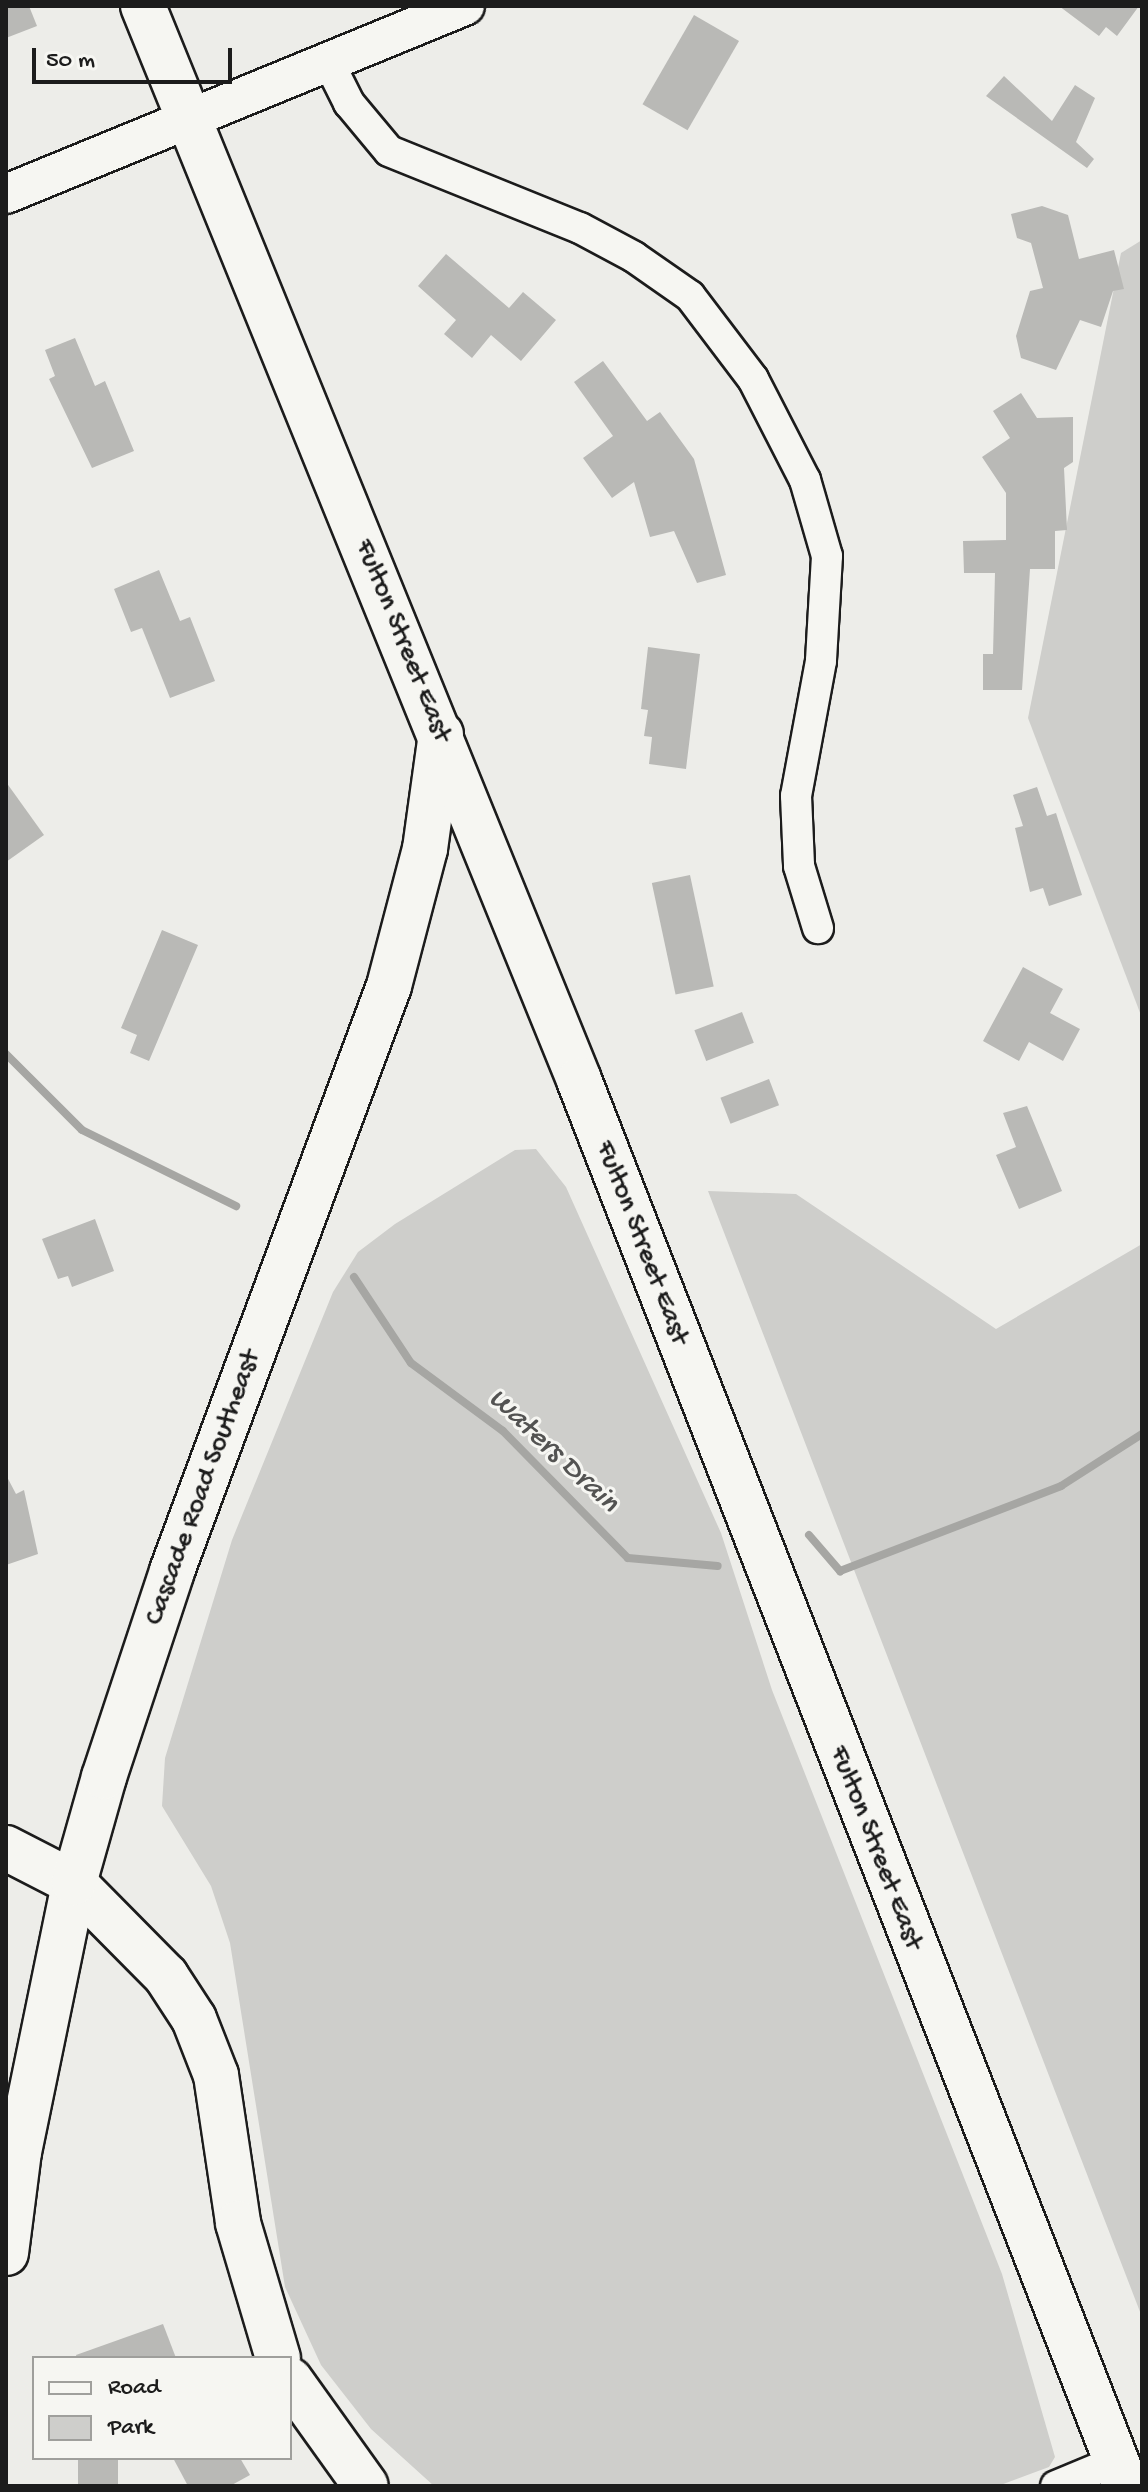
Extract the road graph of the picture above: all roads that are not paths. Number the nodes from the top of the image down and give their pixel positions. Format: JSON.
{"nodes":[{"id":1,"x":143,"y":6,"type":"edge"},
{"id":2,"x":465,"y":6,"type":"edge"},
{"id":3,"x":329,"y":63,"type":"junction"},
{"id":4,"x":189,"y":122,"type":"junction"},
{"id":5,"x":6,"y":194,"type":"edge"},
{"id":6,"x":441,"y":734,"type":"junction"},
{"id":7,"x":818,"y":928,"type":"dead end"},
{"id":8,"x":6,"y":1848,"type":"edge"},
{"id":9,"x":74,"y":1883,"type":"junction"},
{"id":10,"x":12,"y":2151,"type":"edge"},
{"id":11,"x":6,"y":2253,"type":"edge"},
{"id":12,"x":277,"y":2356,"type":"edge"},
{"id":13,"x":292,"y":2383,"type":"edge"},
{"id":14,"x":1121,"y":2474,"type":"edge"},
{"id":15,"x":366,"y":2486,"type":"edge"},
{"id":16,"x":1056,"y":2486,"type":"edge"}],
"edges":[{"from":1,"to":4,"type":"main road","name":"Fulton Street East"},
{"from":2,"to":3,"type":"street"},
{"from":3,"to":4,"type":"street"},
{"from":3,"to":7,"type":"street"},
{"from":4,"to":5,"type":"street"},
{"from":4,"to":6,"type":"main road","name":"Fulton Street East"},
{"from":6,"to":9,"type":"main road","name":"Cascade Road Southeast"},
{"from":6,"to":14,"type":"main road","name":"Fulton Street East"},
{"from":8,"to":9,"type":"main road"},
{"from":9,"to":10,"type":"main road","name":"Cascade Road Southeast"},
{"from":9,"to":12,"type":"main road"},
{"from":10,"to":11,"type":"main road","name":"Cascade Road Southeast"},
{"from":13,"to":15,"type":"main road"},
{"from":14,"to":16,"type":"street"}]}
